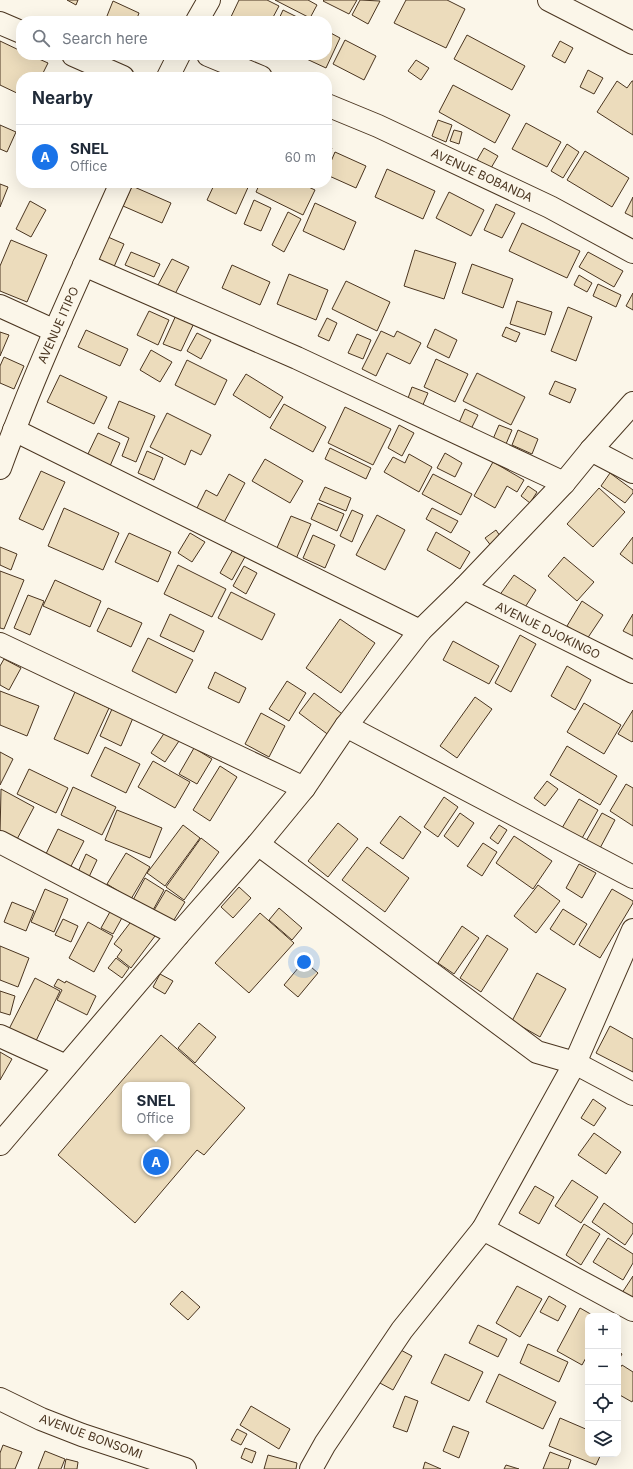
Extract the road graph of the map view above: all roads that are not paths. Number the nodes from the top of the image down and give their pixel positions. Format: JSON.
{"nodes":[{"id":1,"x":209,"y":0,"type":"edge"},
{"id":2,"x":549,"y":0,"type":"edge"},
{"id":3,"x":200,"y":16,"type":"edge"},
{"id":4,"x":0,"y":22,"type":"edge"},
{"id":5,"x":16,"y":30,"type":"edge"},
{"id":6,"x":633,"y":43,"type":"edge"},
{"id":7,"x":84,"y":60,"type":"edge"},
{"id":8,"x":176,"y":60,"type":"edge"},
{"id":9,"x":220,"y":60,"type":"edge"},
{"id":10,"x":112,"y":72,"type":"edge"},
{"id":11,"x":170,"y":72,"type":"edge"},
{"id":12,"x":249,"y":72,"type":"edge"},
{"id":13,"x":332,"y":107,"type":"edge"},
{"id":14,"x":119,"y":188,"type":"edge"},
{"id":15,"x":633,"y":252,"type":"edge"},
{"id":16,"x":84,"y":265,"type":"junction"},
{"id":17,"x":0,"y":306,"type":"edge"},
{"id":18,"x":55,"y":331,"type":"junction"},
{"id":19,"x":633,"y":403,"type":"edge"},
{"id":20,"x":14,"y":430,"type":"junction"},
{"id":21,"x":591,"y":450,"type":"junction"},
{"id":22,"x":0,"y":468,"type":"edge"},
{"id":23,"x":633,"y":472,"type":"edge"},
{"id":24,"x":564,"y":483,"type":"junction"},
{"id":25,"x":464,"y":588,"type":"junction"},
{"id":26,"x":420,"y":631,"type":"junction"},
{"id":27,"x":0,"y":644,"type":"edge"},
{"id":28,"x":633,"y":672,"type":"edge"},
{"id":29,"x":346,"y":726,"type":"junction"},
{"id":30,"x":304,"y":788,"type":"junction"},
{"id":31,"x":0,"y":842,"type":"edge"},
{"id":32,"x":258,"y":844,"type":"junction"},
{"id":33,"x":633,"y":877,"type":"edge"},
{"id":34,"x":633,"y":930,"type":"edge"},
{"id":35,"x":178,"y":935,"type":"junction"},
{"id":36,"x":0,"y":1036,"type":"edge"},
{"id":37,"x":575,"y":1063,"type":"junction"},
{"id":38,"x":66,"y":1066,"type":"junction"},
{"id":39,"x":633,"y":1094,"type":"edge"},
{"id":40,"x":0,"y":1144,"type":"edge"},
{"id":41,"x":483,"y":1229,"type":"junction"},
{"id":42,"x":633,"y":1310,"type":"edge"},
{"id":43,"x":0,"y":1399,"type":"edge"},
{"id":44,"x":185,"y":1469,"type":"edge"},
{"id":45,"x":311,"y":1469,"type":"edge"}],
"edges":[{"from":1,"to":3,"type":"street"},
{"from":2,"to":6,"type":"street"},
{"from":4,"to":5,"type":"street"},
{"from":7,"to":10,"type":"street"},
{"from":8,"to":11,"type":"street"},
{"from":9,"to":12,"type":"street"},
{"from":13,"to":15,"type":"street","name":"AVENUE BOBANDA"},
{"from":14,"to":16,"type":"street","name":"AVENUE ITIPO"},
{"from":16,"to":18,"type":"street","name":"AVENUE ITIPO"},
{"from":16,"to":24,"type":"street"},
{"from":17,"to":18,"type":"street"},
{"from":18,"to":20,"type":"street","name":"AVENUE ITIPO"},
{"from":19,"to":21,"type":"street"},
{"from":20,"to":22,"type":"street","name":"AVENUE ITIPO"},
{"from":20,"to":26,"type":"street"},
{"from":21,"to":23,"type":"street"},
{"from":21,"to":24,"type":"street"},
{"from":24,"to":25,"type":"street"},
{"from":25,"to":26,"type":"street"},
{"from":25,"to":28,"type":"street","name":"AVENUE DJOKINGO"},
{"from":26,"to":29,"type":"street"},
{"from":27,"to":30,"type":"street"},
{"from":29,"to":30,"type":"street"},
{"from":29,"to":33,"type":"street"},
{"from":30,"to":32,"type":"street"},
{"from":31,"to":35,"type":"street"},
{"from":32,"to":35,"type":"street"},
{"from":32,"to":37,"type":"street"},
{"from":34,"to":37,"type":"street"},
{"from":35,"to":38,"type":"street"},
{"from":36,"to":38,"type":"street"},
{"from":37,"to":39,"type":"street"},
{"from":37,"to":41,"type":"street"},
{"from":38,"to":40,"type":"street"},
{"from":41,"to":42,"type":"street"},
{"from":41,"to":45,"type":"street"},
{"from":43,"to":44,"type":"street","name":"AVENUE BONSOMI"}]}
